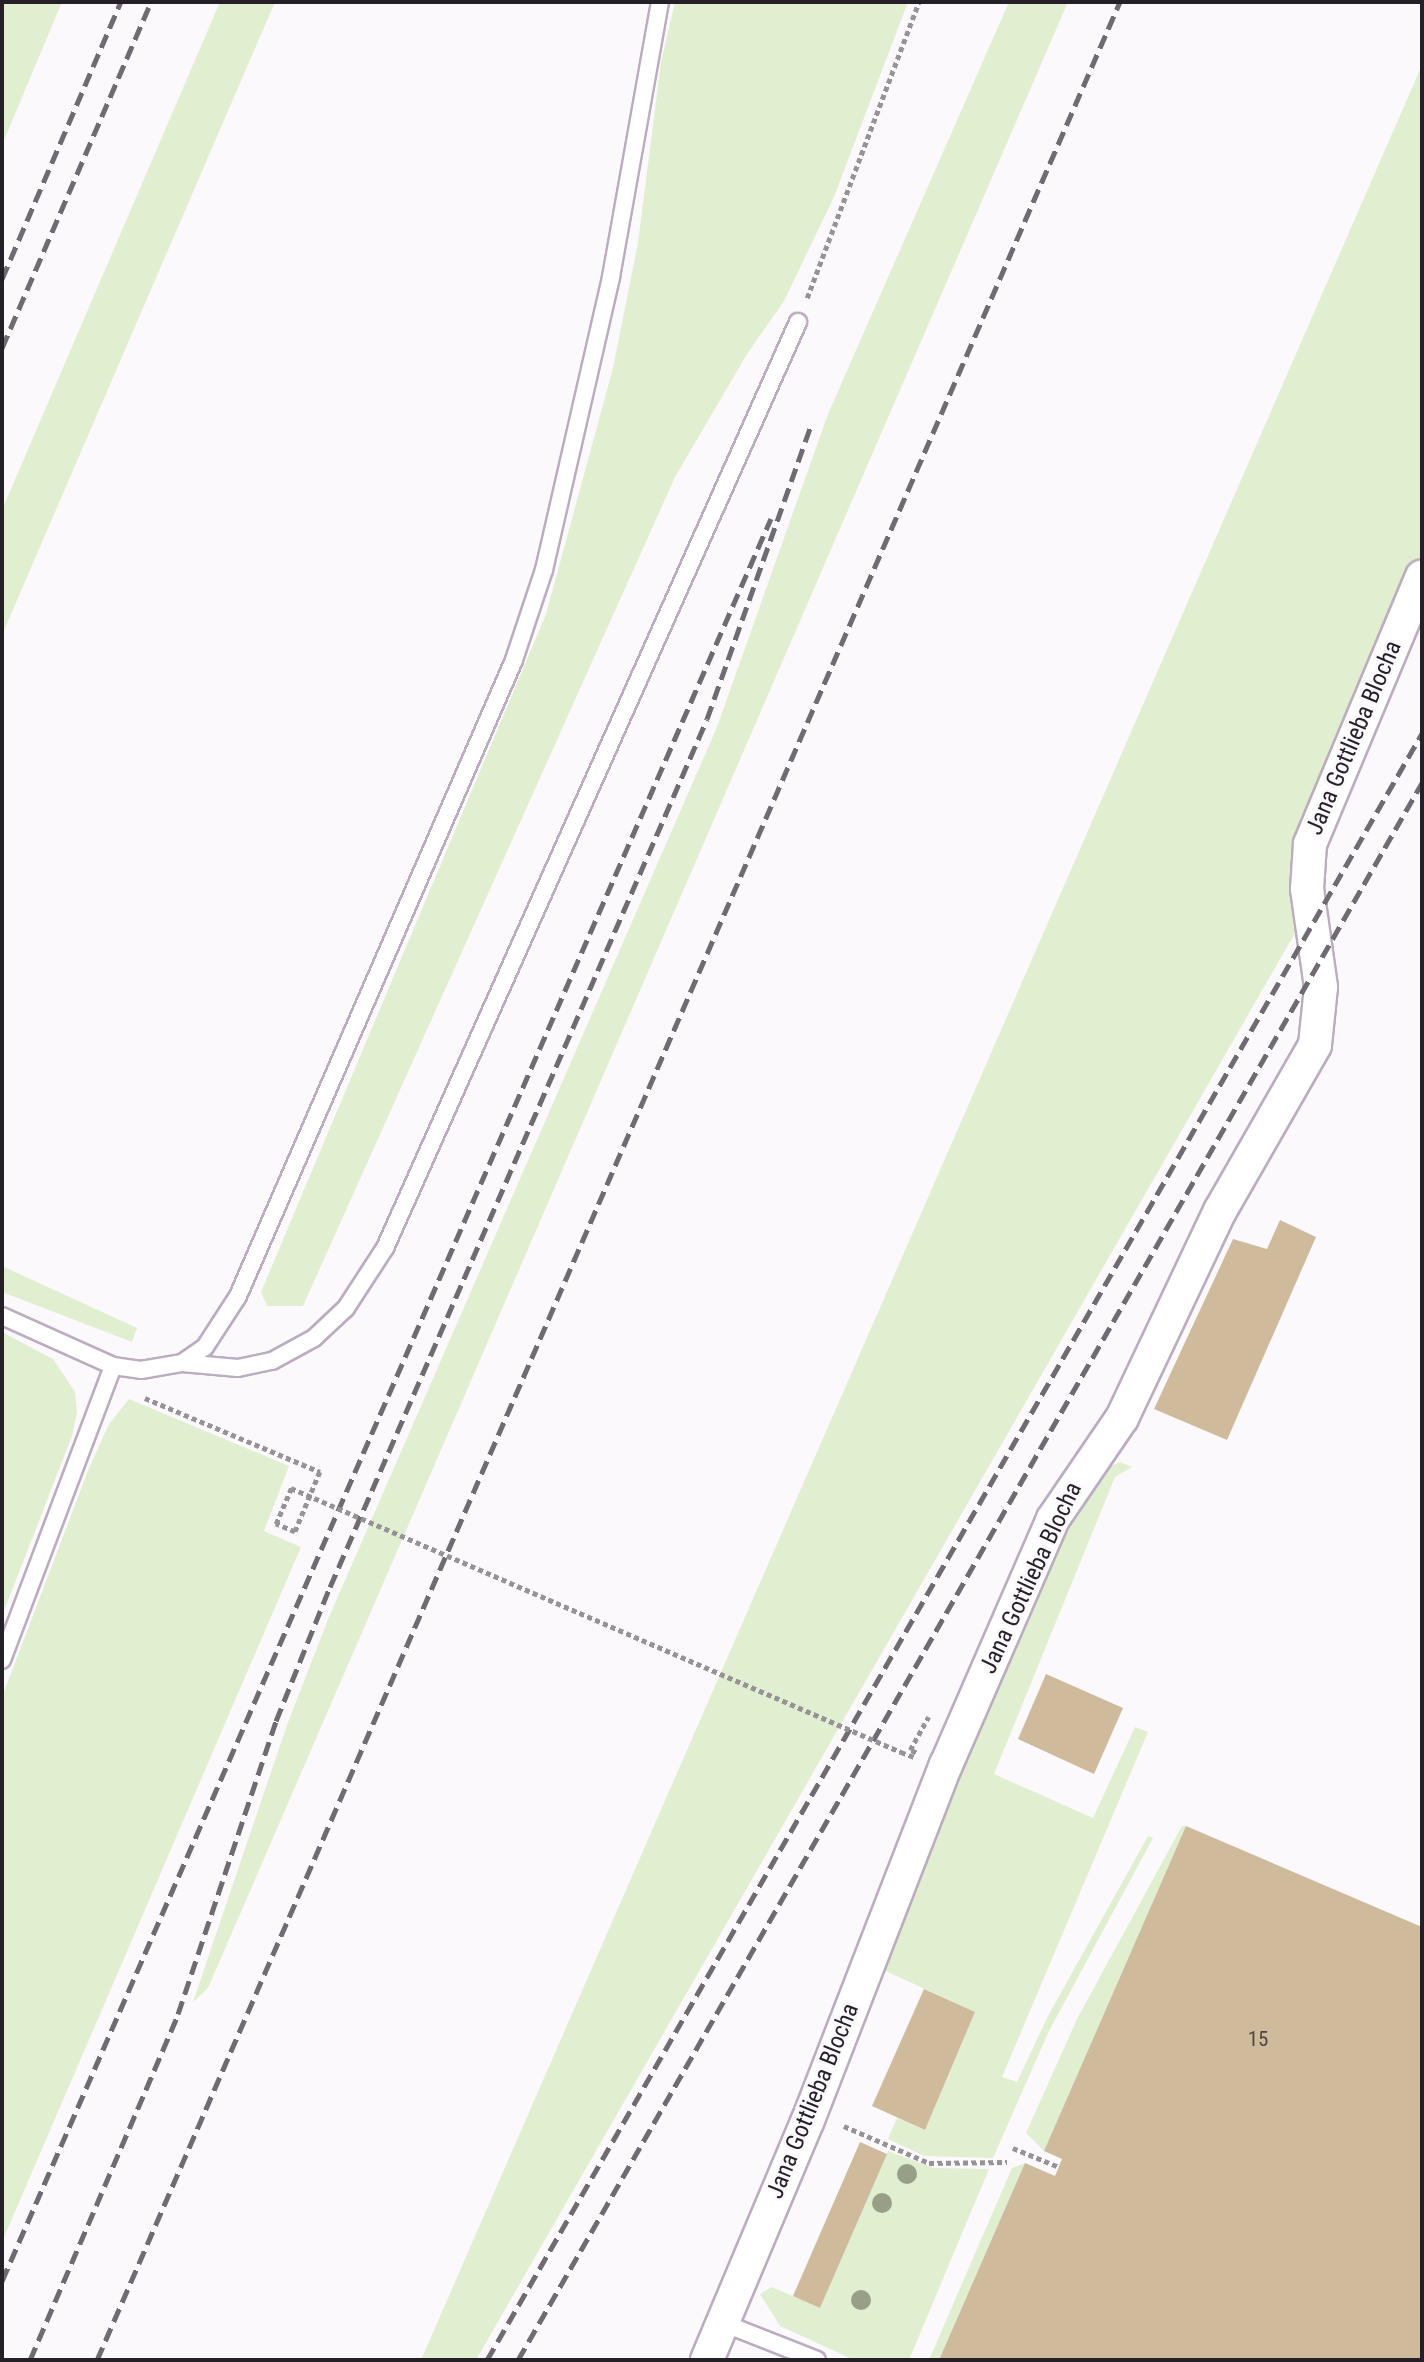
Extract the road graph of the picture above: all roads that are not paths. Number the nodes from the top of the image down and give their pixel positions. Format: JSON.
{"nodes":[{"id":1,"x":660,"y":2,"type":"edge"},
{"id":2,"x":798,"y":322,"type":"road end"},
{"id":3,"x":1422,"y":576,"type":"edge"},
{"id":4,"x":2,"y":1316,"type":"edge"},
{"id":5,"x":182,"y":1363,"type":"junction"},
{"id":6,"x":113,"y":1366,"type":"junction"},
{"id":7,"x":2,"y":1660,"type":"edge"},
{"id":8,"x":723,"y":2323,"type":"junction"},
{"id":9,"x":707,"y":2360,"type":"edge"},
{"id":10,"x":817,"y":2360,"type":"edge"}],
"edges":[{"from":1,"to":5,"type":"lane"},
{"from":2,"to":5,"type":"lane"},
{"from":3,"to":8,"type":"street","name":"Jana Gottlieba Blocha"},
{"from":4,"to":6,"type":"lane"},
{"from":5,"to":6,"type":"lane"},
{"from":6,"to":7,"type":"lane"},
{"from":8,"to":9,"type":"street","name":"Jana Gottlieba Blocha"},
{"from":8,"to":10,"type":"lane"}]}
